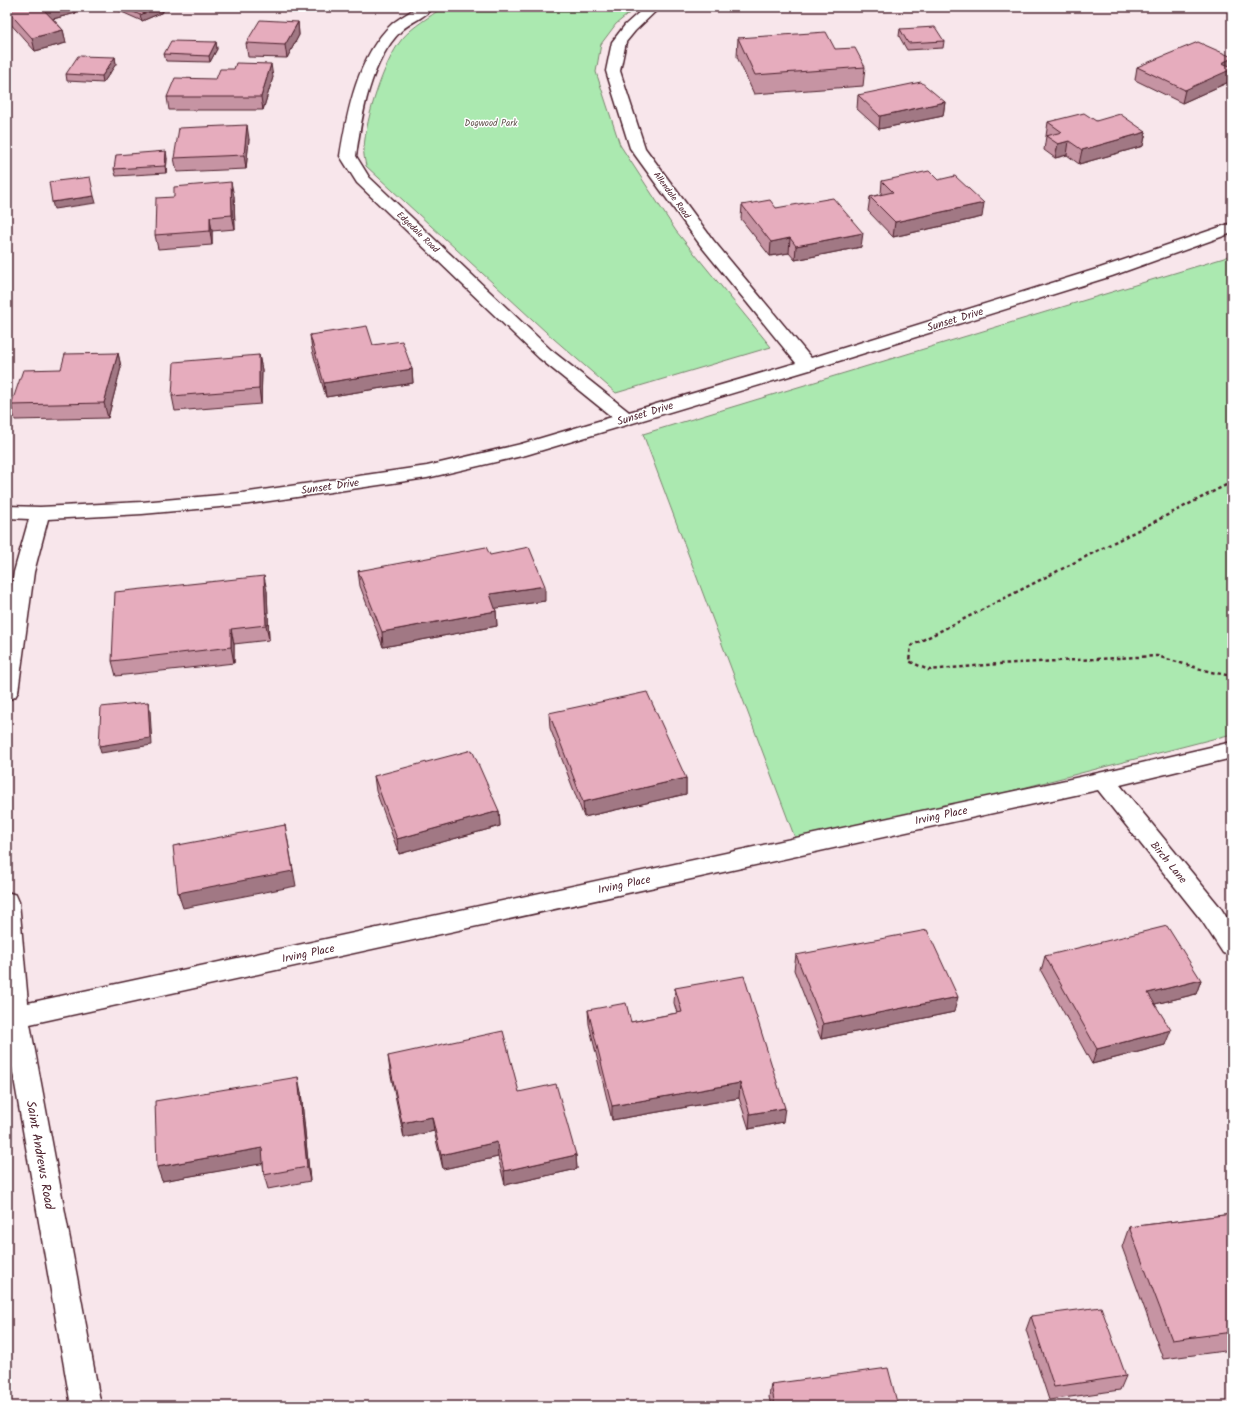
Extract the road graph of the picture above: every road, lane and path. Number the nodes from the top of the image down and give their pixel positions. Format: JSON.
{"nodes":[{"id":1,"x":426,"y":7,"type":"edge"},
{"id":2,"x":654,"y":7,"type":"edge"},
{"id":3,"x":1232,"y":228,"type":"edge"},
{"id":4,"x":807,"y":365,"type":"junction"},
{"id":5,"x":626,"y":419,"type":"junction"},
{"id":6,"x":1232,"y":482,"type":"edge"},
{"id":7,"x":7,"y":512,"type":"edge"},
{"id":8,"x":40,"y":513,"type":"junction"},
{"id":9,"x":7,"y":524,"type":"edge"},
{"id":10,"x":1232,"y":676,"type":"edge"},
{"id":11,"x":7,"y":692,"type":"edge"},
{"id":12,"x":1232,"y":750,"type":"edge"},
{"id":13,"x":1103,"y":780,"type":"junction"},
{"id":14,"x":7,"y":902,"type":"edge"},
{"id":15,"x":1232,"y":946,"type":"edge"},
{"id":16,"x":16,"y":1016,"type":"junction"},
{"id":17,"x":86,"y":1406,"type":"edge"}],
"edges":[{"from":1,"to":5,"type":"street","name":"Edgedale Road"},
{"from":2,"to":4,"type":"street","name":"Allendale Road"},
{"from":3,"to":4,"type":"street","name":"Sunset Drive"},
{"from":4,"to":5,"type":"street","name":"Sunset Drive"},
{"from":5,"to":8,"type":"street","name":"Sunset Drive"},
{"from":6,"to":10,"type":"path"},
{"from":7,"to":8,"type":"street","name":"Sunset Drive"},
{"from":8,"to":9,"type":"street","name":"Sunset Drive"},
{"from":8,"to":11,"type":"street"},
{"from":12,"to":13,"type":"street","name":"Irving Place"},
{"from":13,"to":15,"type":"street","name":"Birch Lane"},
{"from":13,"to":16,"type":"street","name":"Irving Place"},
{"from":14,"to":16,"type":"street","name":"Saint Andrews Road"},
{"from":16,"to":17,"type":"street","name":"Saint Andrews Road"}]}
